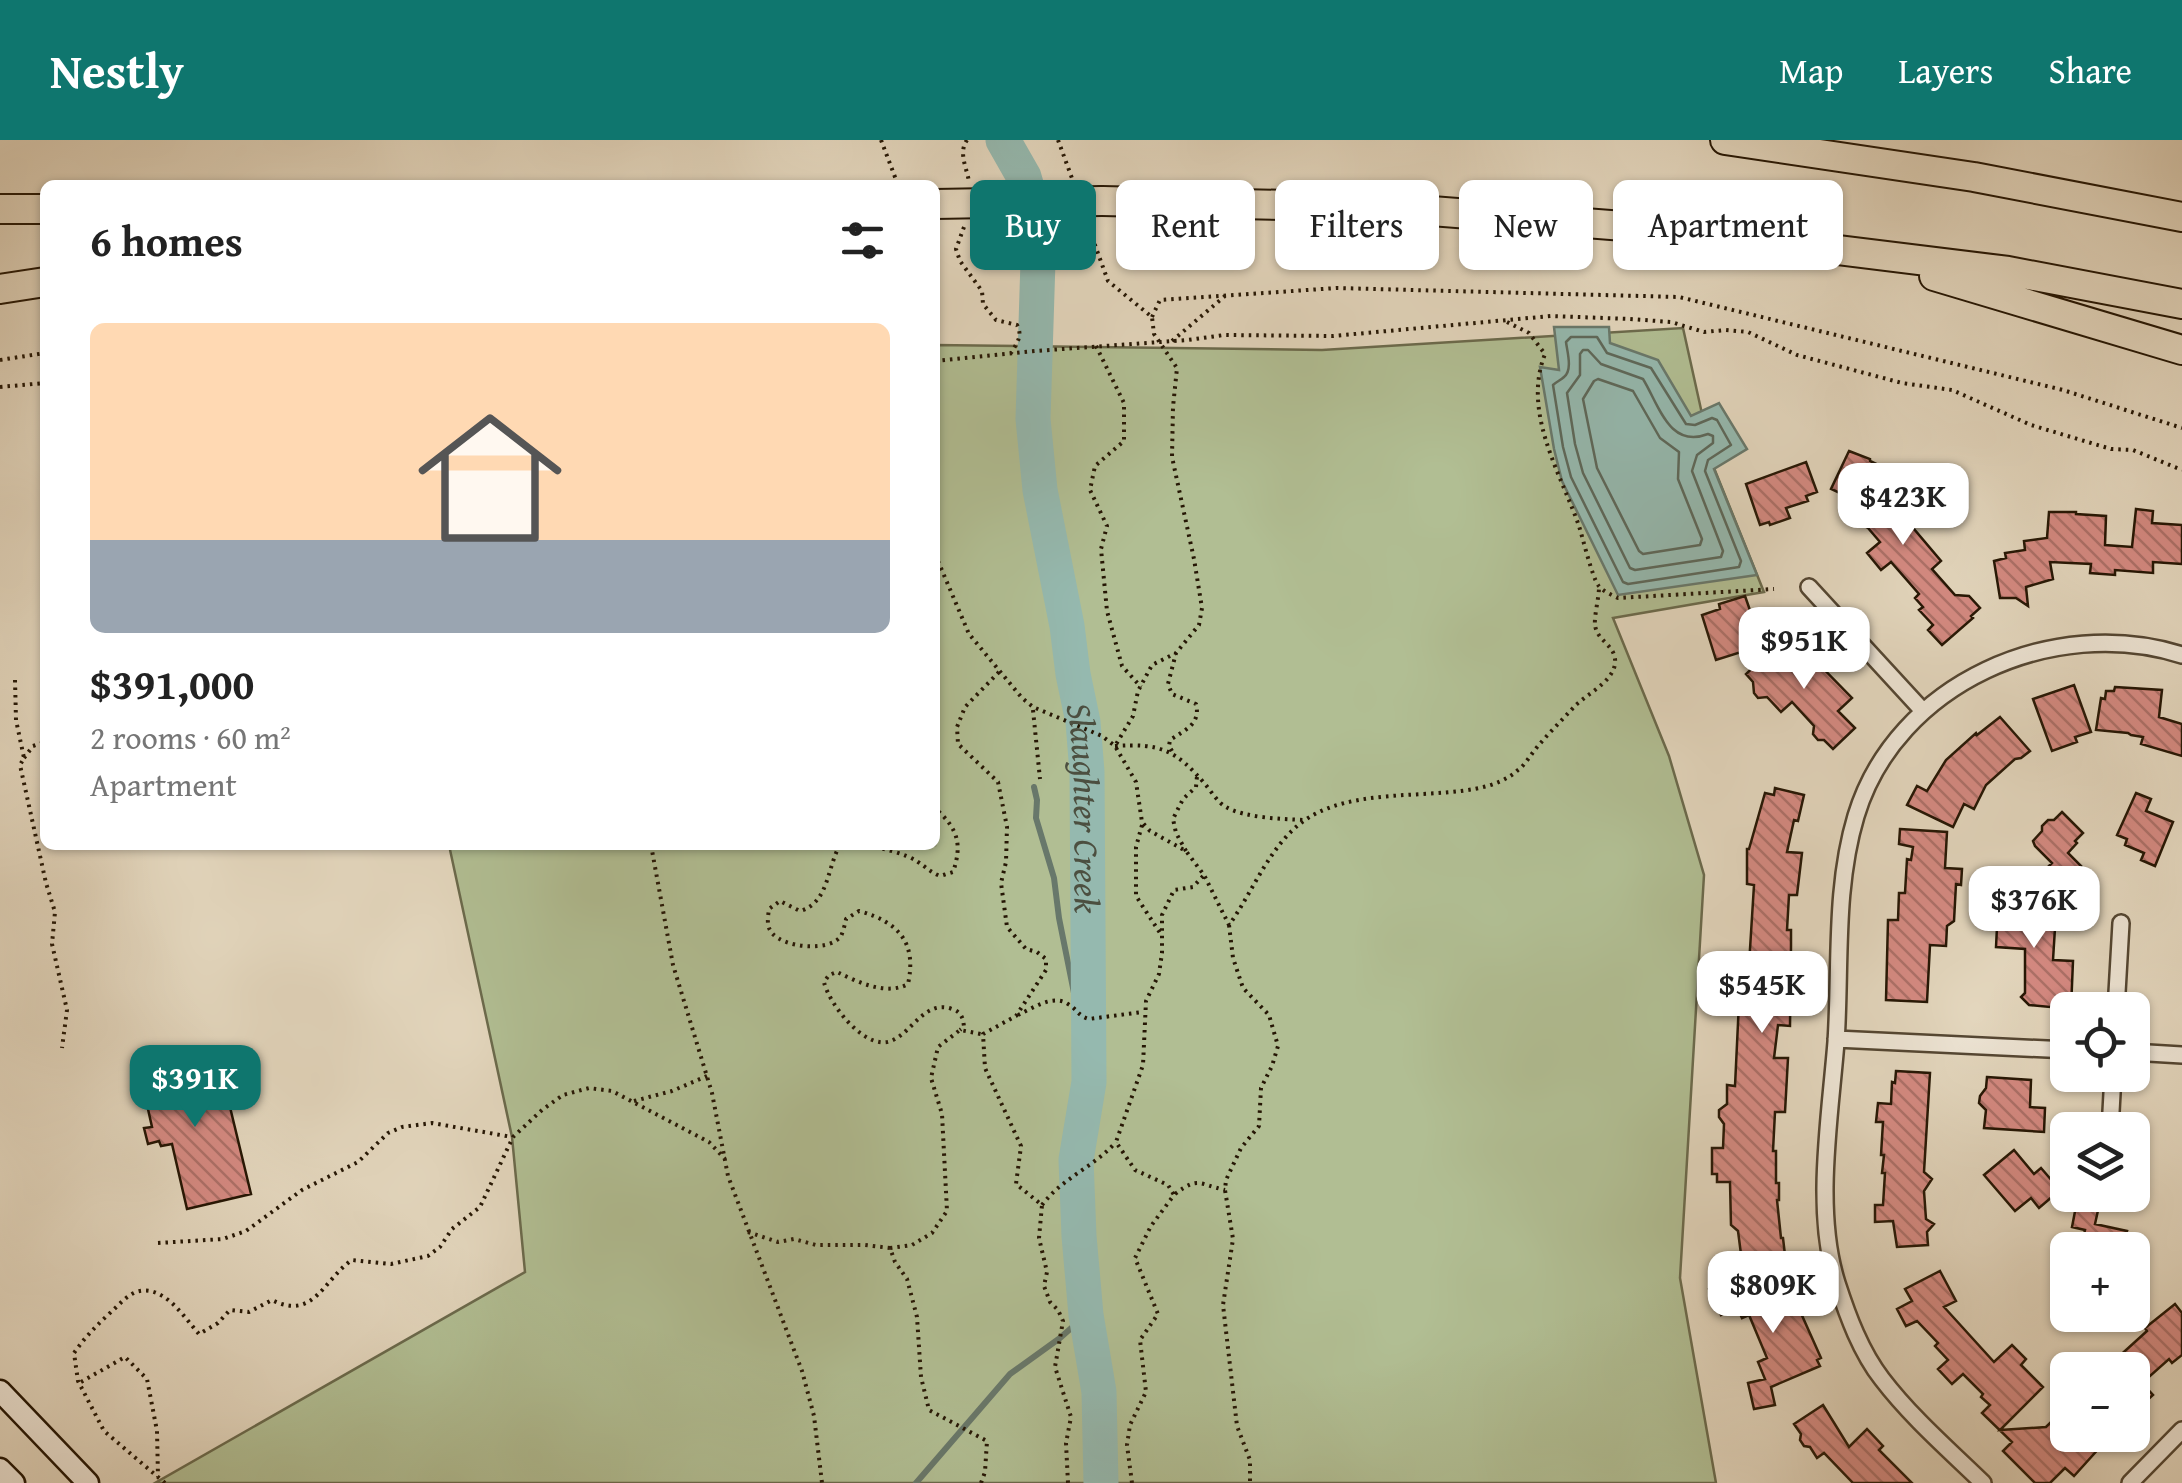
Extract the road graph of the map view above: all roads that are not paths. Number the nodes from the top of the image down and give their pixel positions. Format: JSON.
{"nodes":[{"id":1,"x":1725,"y":140,"type":"edge"},
{"id":2,"x":940,"y":204,"type":"edge"},
{"id":3,"x":40,"y":208,"type":"edge"},
{"id":4,"x":0,"y":210,"type":"edge"},
{"id":5,"x":2182,"y":217,"type":"edge"},
{"id":6,"x":1850,"y":252,"type":"junction"},
{"id":7,"x":40,"y":283,"type":"edge"},
{"id":8,"x":0,"y":289,"type":"edge"},
{"id":9,"x":2182,"y":304,"type":"edge"},
{"id":10,"x":2182,"y":350,"type":"edge"},
{"id":11,"x":1809,"y":587,"type":"dead end"},
{"id":12,"x":2182,"y":655,"type":"edge"},
{"id":13,"x":1923,"y":712,"type":"junction"},
{"id":14,"x":2121,"y":922,"type":"dead end"},
{"id":15,"x":2117,"y":992,"type":"edge"},
{"id":16,"x":1836,"y":1039,"type":"junction"},
{"id":17,"x":2050,"y":1049,"type":"edge"},
{"id":18,"x":2150,"y":1053,"type":"edge"},
{"id":19,"x":2182,"y":1055,"type":"edge"},
{"id":20,"x":0,"y":1391,"type":"edge"},
{"id":21,"x":2182,"y":1430,"type":"edge"},
{"id":22,"x":0,"y":1468,"type":"edge"},
{"id":23,"x":14,"y":1483,"type":"edge"},
{"id":24,"x":88,"y":1483,"type":"edge"},
{"id":25,"x":1982,"y":1483,"type":"edge"},
{"id":26,"x":2130,"y":1483,"type":"edge"}],
"edges":[{"from":1,"to":5,"type":"highway"},
{"from":2,"to":6,"type":"highway","bridge":true},
{"from":3,"to":4,"type":"highway"},
{"from":6,"to":9,"type":"highway"},
{"from":6,"to":10,"type":"highway"},
{"from":7,"to":8,"type":"highway"},
{"from":11,"to":13,"type":"street"},
{"from":12,"to":13,"type":"street"},
{"from":13,"to":16,"type":"street"},
{"from":14,"to":15,"type":"street"},
{"from":16,"to":17,"type":"street"},
{"from":16,"to":25,"type":"street"},
{"from":18,"to":19,"type":"street"},
{"from":20,"to":24,"type":"main road"},
{"from":21,"to":26,"type":"street"},
{"from":22,"to":23,"type":"main road"}]}
